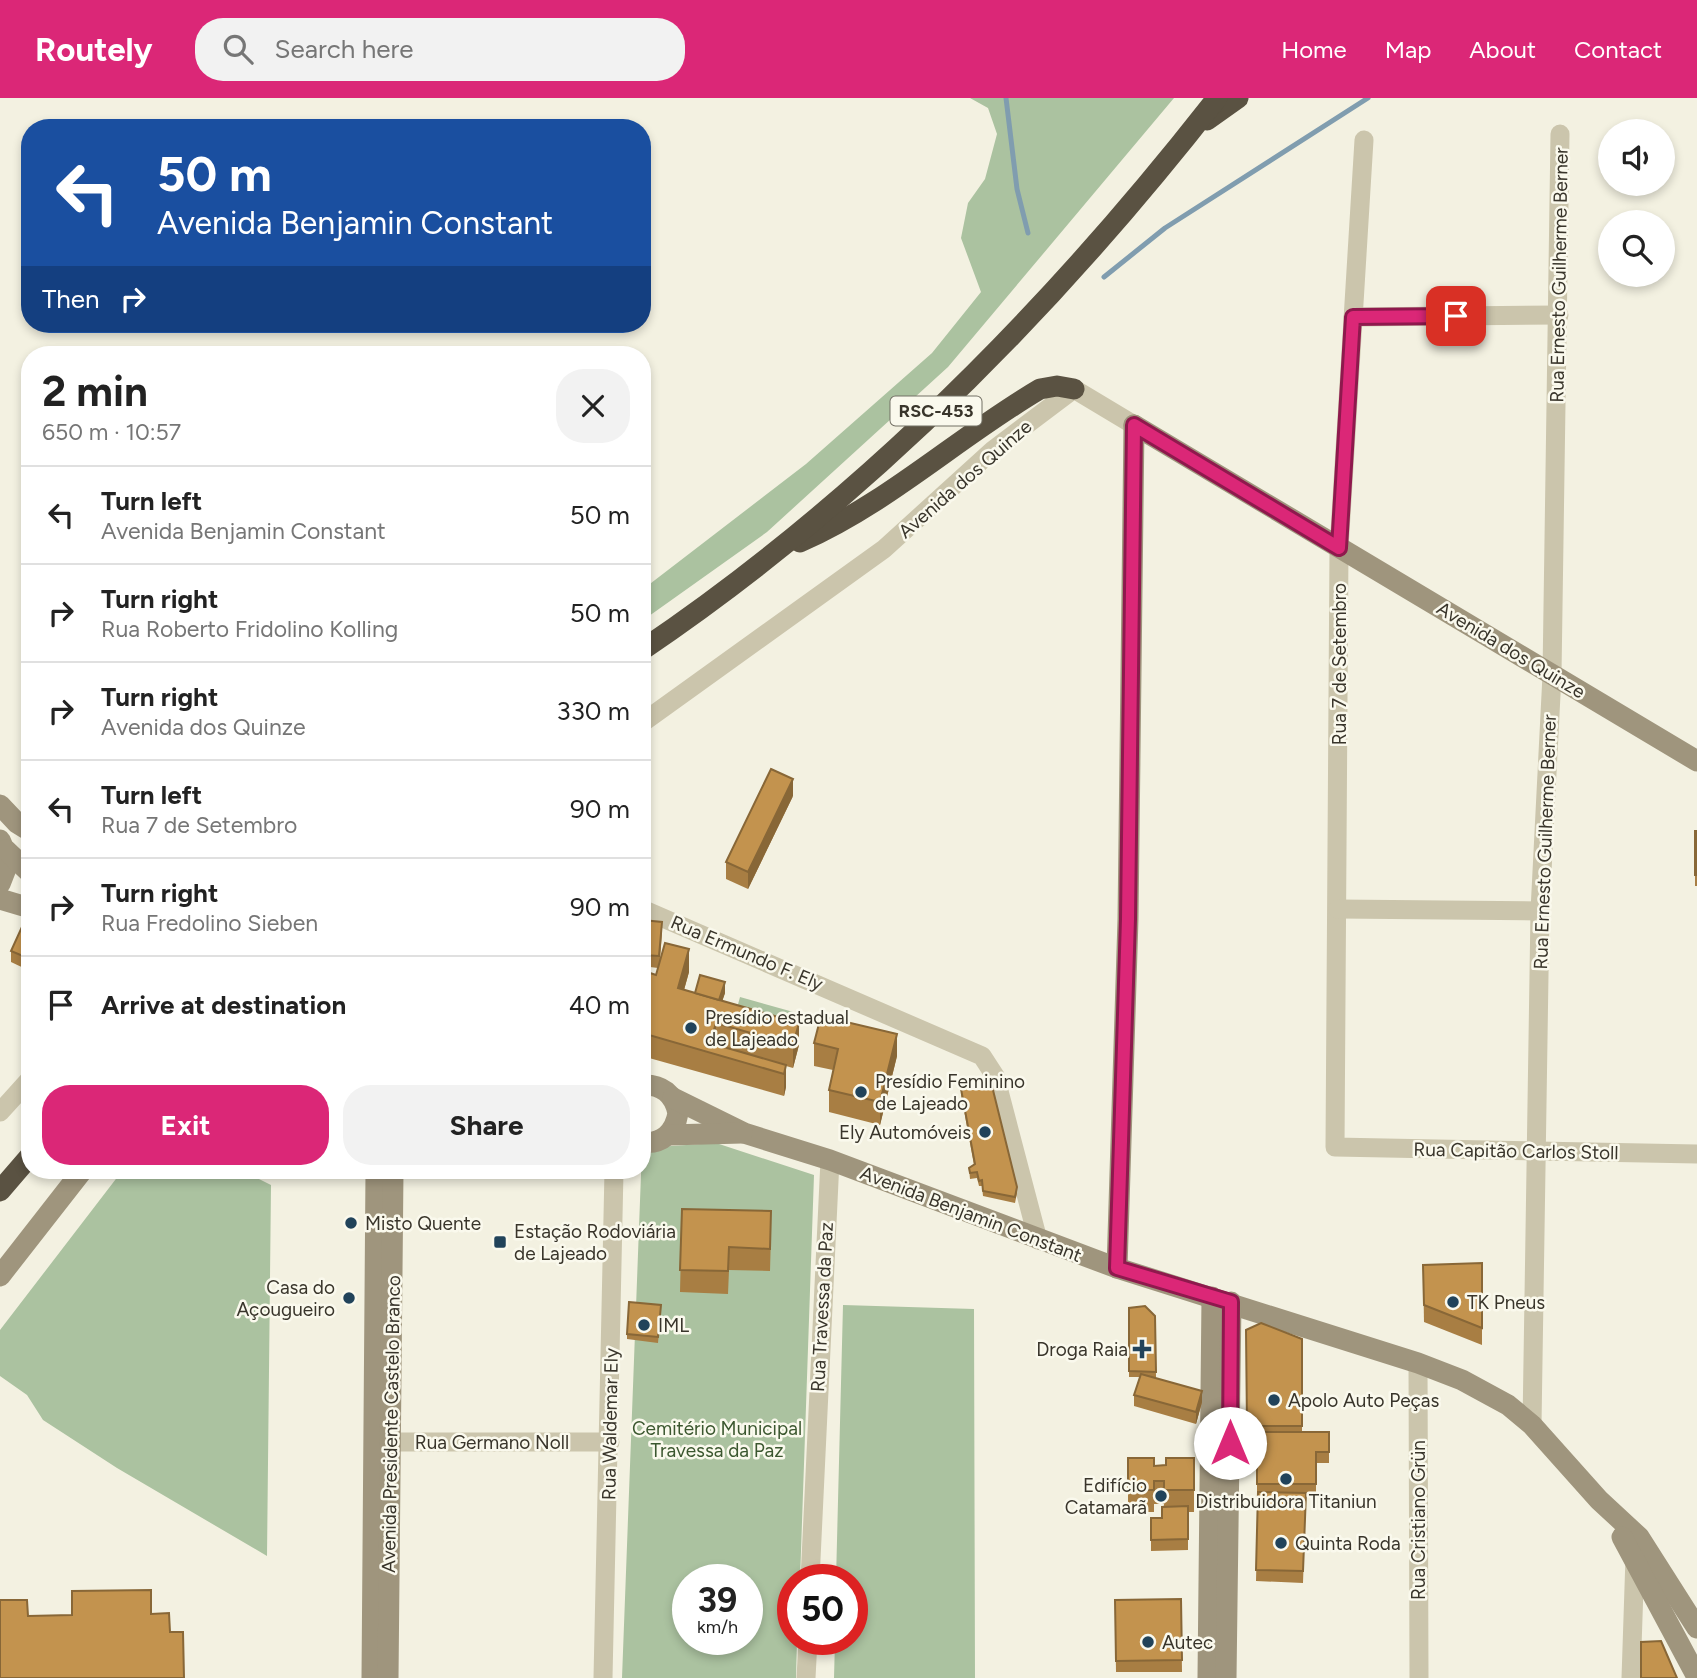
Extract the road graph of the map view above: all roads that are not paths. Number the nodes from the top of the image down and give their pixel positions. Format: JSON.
{"nodes":[{"id":1,"x":1217,"y":98,"type":"edge"},
{"id":2,"x":1238,"y":98,"type":"edge"},
{"id":3,"x":1191,"y":131,"type":"junction"},
{"id":4,"x":1560,"y":134,"type":"dead end"},
{"id":5,"x":1364,"y":141,"type":"dead end"},
{"id":6,"x":1559,"y":315,"type":"junction"},
{"id":7,"x":1353,"y":317,"type":"junction"},
{"id":8,"x":1074,"y":389,"type":"junction"},
{"id":9,"x":1134,"y":425,"type":"junction"},
{"id":10,"x":1339,"y":548,"type":"junction"},
{"id":11,"x":776,"y":553,"type":"junction"},
{"id":12,"x":651,"y":643,"type":"edge"},
{"id":13,"x":1552,"y":675,"type":"junction"},
{"id":14,"x":651,"y":717,"type":"edge"},
{"id":15,"x":1697,"y":761,"type":"edge"},
{"id":16,"x":0,"y":805,"type":"edge"},
{"id":17,"x":21,"y":825,"type":"edge"},
{"id":18,"x":21,"y":843,"type":"edge"},
{"id":19,"x":2,"y":844,"type":"edge"},
{"id":20,"x":21,"y":864,"type":"edge"},
{"id":21,"x":0,"y":884,"type":"edge"},
{"id":22,"x":0,"y":899,"type":"edge"},
{"id":23,"x":21,"y":905,"type":"edge"},
{"id":24,"x":1338,"y":909,"type":"junction"},
{"id":25,"x":1540,"y":911,"type":"junction"},
{"id":26,"x":651,"y":913,"type":"edge"},
{"id":27,"x":651,"y":1085,"type":"edge"},
{"id":28,"x":21,"y":1089,"type":"edge"},
{"id":29,"x":673,"y":1098,"type":"junction"},
{"id":30,"x":0,"y":1112,"type":"edge"},
{"id":31,"x":744,"y":1133,"type":"junction"},
{"id":32,"x":669,"y":1135,"type":"junction"},
{"id":33,"x":651,"y":1142,"type":"edge"},
{"id":34,"x":1335,"y":1147,"type":"joint"},
{"id":35,"x":1538,"y":1152,"type":"junction"},
{"id":36,"x":1697,"y":1154,"type":"edge"},
{"id":37,"x":830,"y":1160,"type":"junction"},
{"id":38,"x":21,"y":1166,"type":"edge"},
{"id":39,"x":76,"y":1179,"type":"edge"},
{"id":40,"x":376,"y":1179,"type":"edge"},
{"id":41,"x":393,"y":1179,"type":"edge"},
{"id":42,"x":614,"y":1179,"type":"edge"},
{"id":43,"x":0,"y":1191,"type":"edge"},
{"id":44,"x":1038,"y":1240,"type":"junction"},
{"id":45,"x":1117,"y":1268,"type":"junction"},
{"id":46,"x":0,"y":1276,"type":"edge"},
{"id":47,"x":1222,"y":1299,"type":"junction"},
{"id":48,"x":1418,"y":1363,"type":"junction"},
{"id":49,"x":1532,"y":1424,"type":"junction"},
{"id":50,"x":383,"y":1442,"type":"junction"},
{"id":51,"x":610,"y":1442,"type":"junction"},
{"id":52,"x":1637,"y":1547,"type":"junction"},
{"id":53,"x":811,"y":1564,"type":"edge"},
{"id":54,"x":1697,"y":1628,"type":"edge"},
{"id":55,"x":1218,"y":1641,"type":"junction"},
{"id":56,"x":380,"y":1642,"type":"junction"},
{"id":57,"x":807,"y":1655,"type":"edge"},
{"id":58,"x":1696,"y":1670,"type":"edge"},
{"id":59,"x":372,"y":1678,"type":"edge"},
{"id":60,"x":388,"y":1678,"type":"edge"},
{"id":61,"x":603,"y":1678,"type":"edge"},
{"id":62,"x":806,"y":1678,"type":"edge"},
{"id":63,"x":1208,"y":1678,"type":"edge"},
{"id":64,"x":1226,"y":1678,"type":"edge"},
{"id":65,"x":1419,"y":1678,"type":"edge"},
{"id":66,"x":1631,"y":1678,"type":"edge"}],
"edges":[{"from":1,"to":3,"type":"highway","number":"RSC-453"},
{"from":2,"to":3,"type":"highway"},
{"from":3,"to":11,"type":"highway","number":"RSC-453"},
{"from":4,"to":6,"type":"street","name":"Rua Ernesto Guilherme Berner"},
{"from":5,"to":7,"type":"street","name":"Rua 7 de Setembro"},
{"from":6,"to":7,"type":"street"},
{"from":6,"to":13,"type":"street","name":"Rua Ernesto Guilherme Berner"},
{"from":7,"to":10,"type":"street","name":"Rua 7 de Setembro"},
{"from":8,"to":9,"type":"street","name":"Avenida dos Quinze"},
{"from":8,"to":11,"type":"highway"},
{"from":8,"to":14,"type":"street","name":"Avenida dos Quinze"},
{"from":9,"to":10,"type":"main road","name":"Avenida dos Quinze"},
{"from":9,"to":45,"type":"main road"},
{"from":10,"to":13,"type":"main road","name":"Avenida dos Quinze"},
{"from":10,"to":24,"type":"street","name":"Rua 7 de Setembro"},
{"from":11,"to":12,"type":"highway","number":"RSC-453"},
{"from":13,"to":15,"type":"main road","name":"Avenida dos Quinze"},
{"from":13,"to":25,"type":"street","name":"Rua Ernesto Guilherme Berner"},
{"from":16,"to":17,"type":"main road"},
{"from":18,"to":19,"type":"main road"},
{"from":19,"to":20,"type":"main road"},
{"from":19,"to":21,"type":"main road"},
{"from":22,"to":23,"type":"main road"},
{"from":24,"to":25,"type":"street"},
{"from":24,"to":34,"type":"street","name":"Rua 7 de Setembro"},
{"from":25,"to":35,"type":"street","name":"Rua Ernesto Guilherme Berner"},
{"from":26,"to":44,"type":"street","name":"Rua Ermundo F. Ely"},
{"from":27,"to":29,"type":"main road","name":"Avenida Benjamin Constant"},
{"from":28,"to":30,"type":"street"},
{"from":29,"to":31,"type":"main road","name":"Avenida Benjamin Constant"},
{"from":29,"to":32,"type":"main road"},
{"from":31,"to":32,"type":"main road","name":"Avenida Benjamin Constant"},
{"from":31,"to":37,"type":"main road","name":"Avenida Benjamin Constant"},
{"from":32,"to":33,"type":"main road","name":"Avenida Benjamin Constant"},
{"from":34,"to":35,"type":"street","name":"Rua Capitão Carlos Stoll"},
{"from":35,"to":36,"type":"street","name":"Rua Capitão Carlos Stoll"},
{"from":35,"to":49,"type":"street","name":"Rua Ernesto Guilherme Berner"},
{"from":37,"to":44,"type":"main road","name":"Avenida Benjamin Constant"},
{"from":37,"to":53,"type":"street","name":"Rua Travessa da Paz"},
{"from":38,"to":43,"type":"highway"},
{"from":39,"to":46,"type":"main road"},
{"from":40,"to":50,"type":"main road","name":"Avenida Presidente Castelo Branco"},
{"from":41,"to":50,"type":"main road","name":"Avenida Presidente Castelo Branco"},
{"from":42,"to":51,"type":"street","name":"Rua Waldemar Ely"},
{"from":44,"to":45,"type":"main road","name":"Avenida Benjamin Constant"},
{"from":45,"to":47,"type":"main road","name":"Avenida Benjamin Constant"},
{"from":47,"to":48,"type":"main road","name":"Avenida Benjamin Constant"},
{"from":47,"to":55,"type":"main road"},
{"from":48,"to":49,"type":"main road","name":"Avenida Benjamin Constant"},
{"from":48,"to":65,"type":"street","name":"Rua Cristiano Grün"},
{"from":49,"to":52,"type":"main road","name":"Avenida Benjamin Constant"},
{"from":50,"to":51,"type":"street","name":"Rua Germano Noll"},
{"from":50,"to":56,"type":"main road","name":"Avenida Presidente Castelo Branco"},
{"from":51,"to":61,"type":"street","name":"Rua Waldemar Ely"},
{"from":52,"to":54,"type":"main road","name":"Avenida Benjamin Constant"},
{"from":52,"to":58,"type":"main road","name":"Avenida Benjamin Constant"},
{"from":52,"to":66,"type":"street"},
{"from":55,"to":63,"type":"main road"},
{"from":55,"to":64,"type":"main road"},
{"from":56,"to":59,"type":"main road","name":"Avenida Presidente Castelo Branco"},
{"from":56,"to":60,"type":"main road","name":"Avenida Presidente Castelo Branco"},
{"from":57,"to":62,"type":"street"}]}
